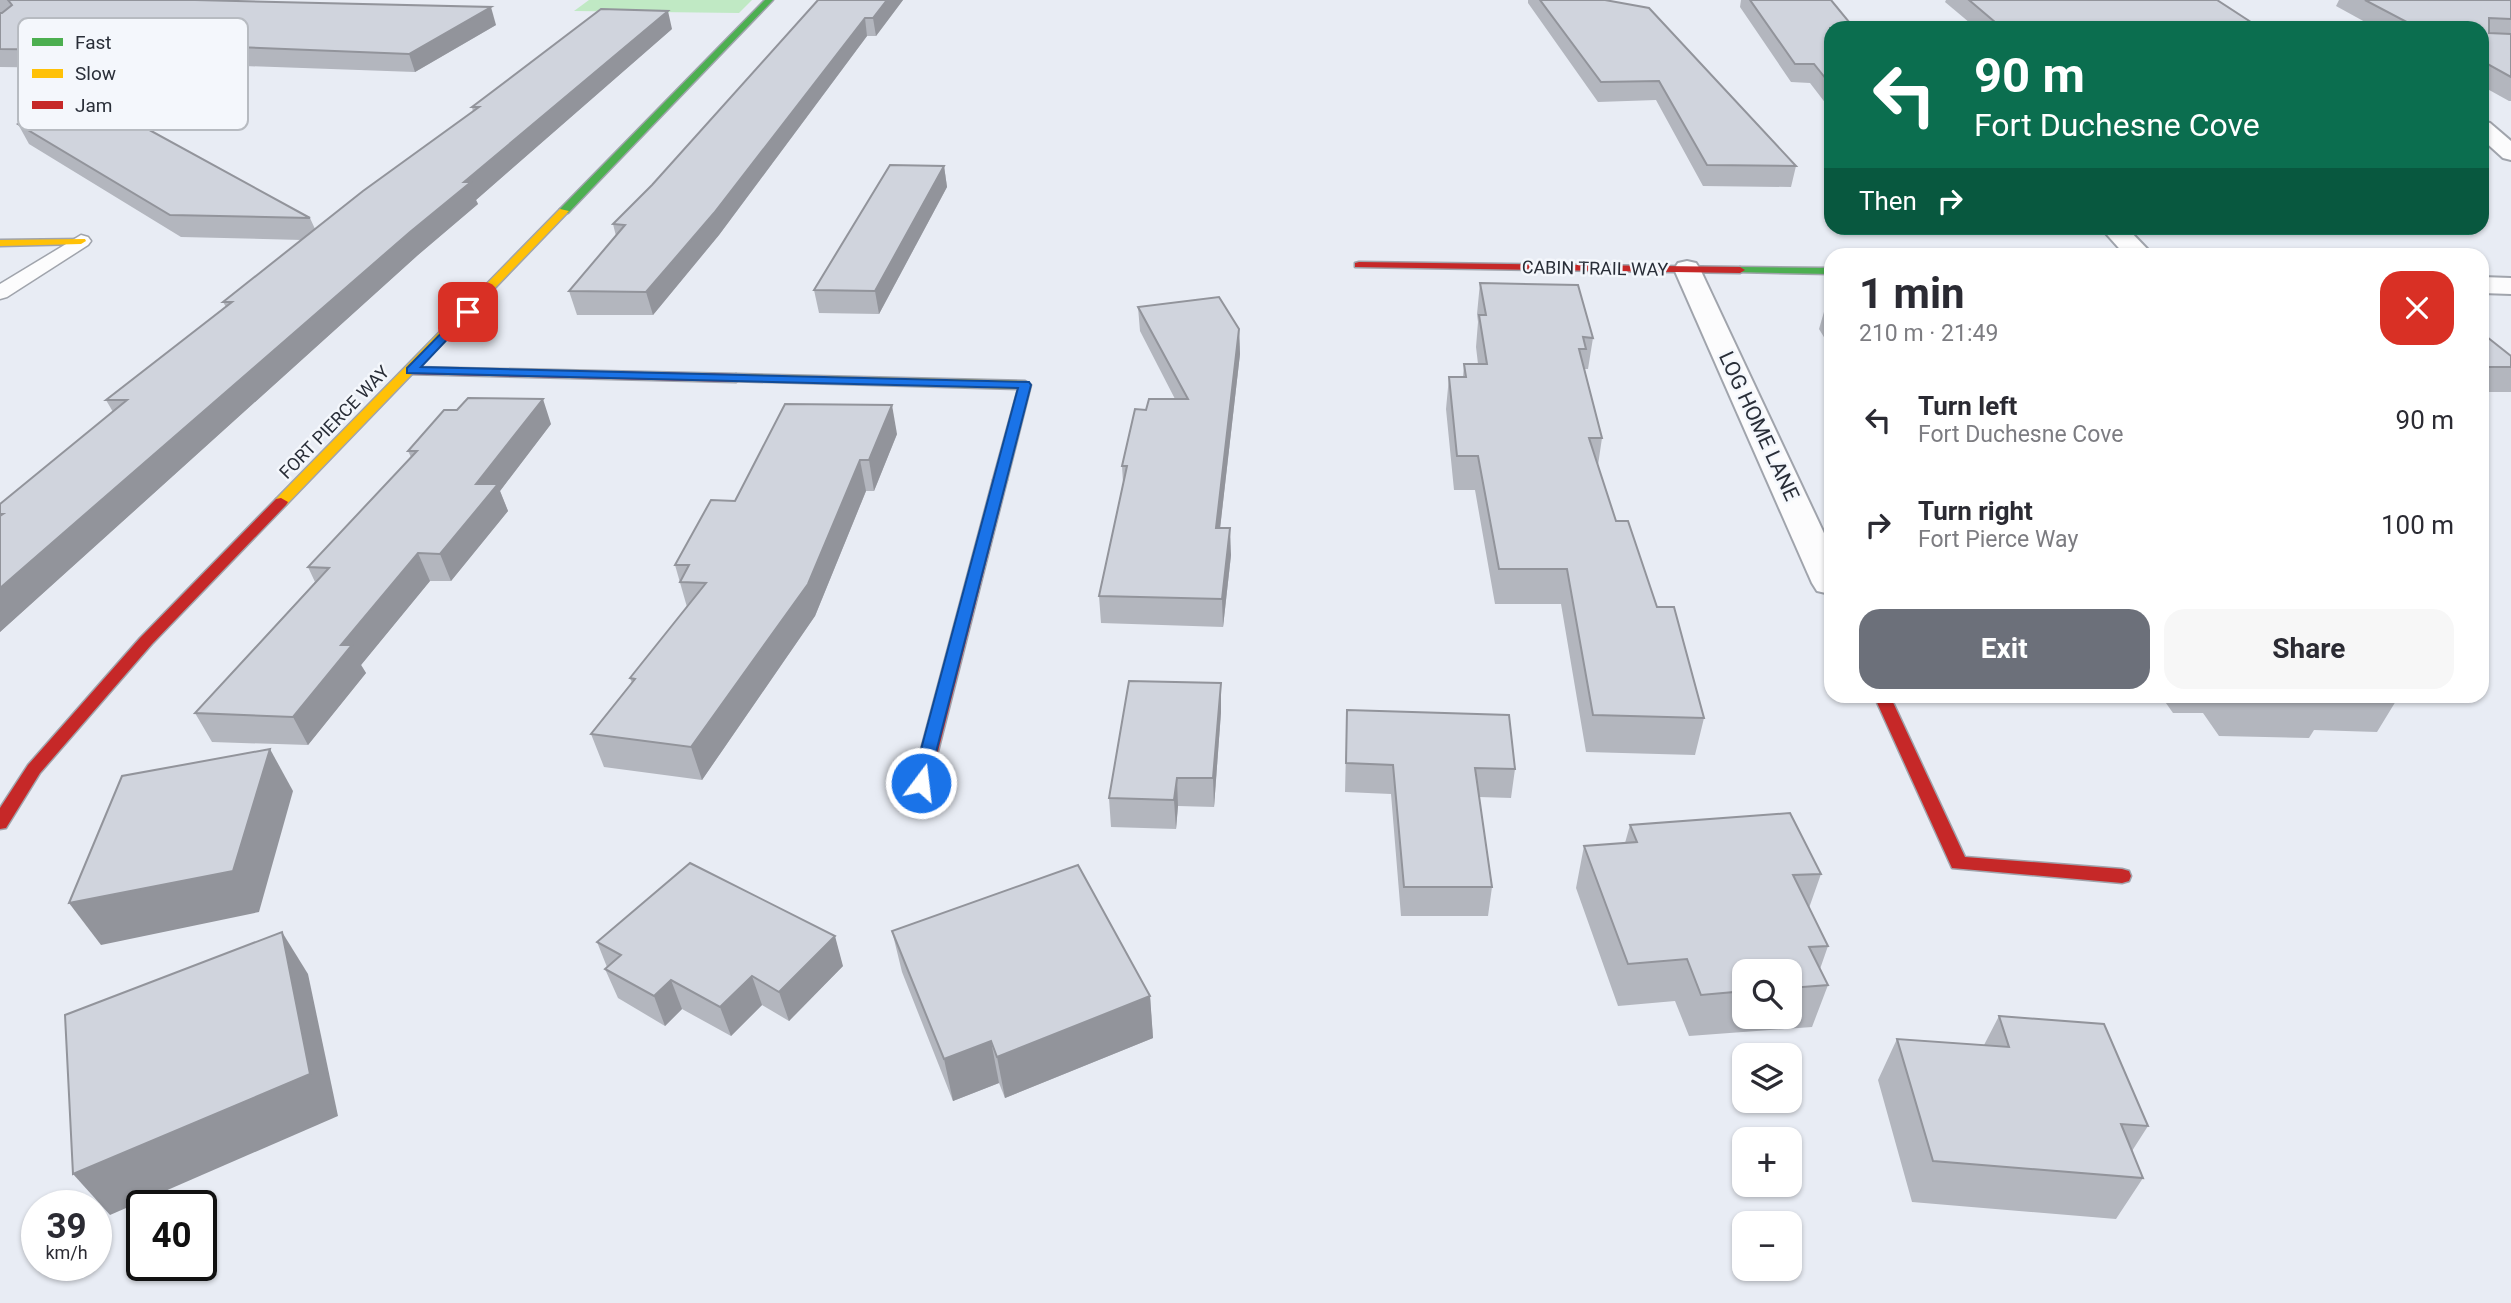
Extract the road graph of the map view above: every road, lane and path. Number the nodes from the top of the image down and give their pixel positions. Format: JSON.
{"nodes":[{"id":1,"x":769,"y":0,"type":"edge"},
{"id":2,"x":2489,"y":134,"type":"edge"},
{"id":3,"x":2511,"y":153,"type":"edge"},
{"id":4,"x":2120,"y":235,"type":"edge"},
{"id":5,"x":81,"y":241,"type":"joint"},
{"id":6,"x":0,"y":243,"type":"edge"},
{"id":7,"x":2133,"y":248,"type":"edge"},
{"id":8,"x":1359,"y":264,"type":"dead end"},
{"id":9,"x":1687,"y":269,"type":"junction"},
{"id":10,"x":1824,"y":271,"type":"edge"},
{"id":11,"x":2489,"y":285,"type":"edge"},
{"id":12,"x":2511,"y":285,"type":"edge"},
{"id":13,"x":0,"y":293,"type":"edge"},
{"id":14,"x":411,"y":370,"type":"junction"},
{"id":15,"x":1824,"y":570,"type":"edge"},
{"id":16,"x":1885,"y":703,"type":"edge"},
{"id":17,"x":921,"y":783,"type":"dead end"},
{"id":18,"x":0,"y":823,"type":"edge"},
{"id":19,"x":2122,"y":876,"type":"dead end"}],
"edges":[{"from":1,"to":14,"type":"street","name":"FORT PIERCE WAY"},
{"from":2,"to":3,"type":"street"},
{"from":4,"to":7,"type":"street"},
{"from":5,"to":6,"type":"street"},
{"from":5,"to":13,"type":"lane"},
{"from":8,"to":9,"type":"street","name":"CABIN TRAIL WAY"},
{"from":9,"to":10,"type":"street","name":"CABIN TRAIL WAY"},
{"from":9,"to":15,"type":"street","name":"LOG HOME LANE"},
{"from":11,"to":12,"type":"street"},
{"from":14,"to":17,"type":"street"},
{"from":14,"to":18,"type":"street","name":"FORT PIERCE WAY"},
{"from":16,"to":19,"type":"street"}]}
